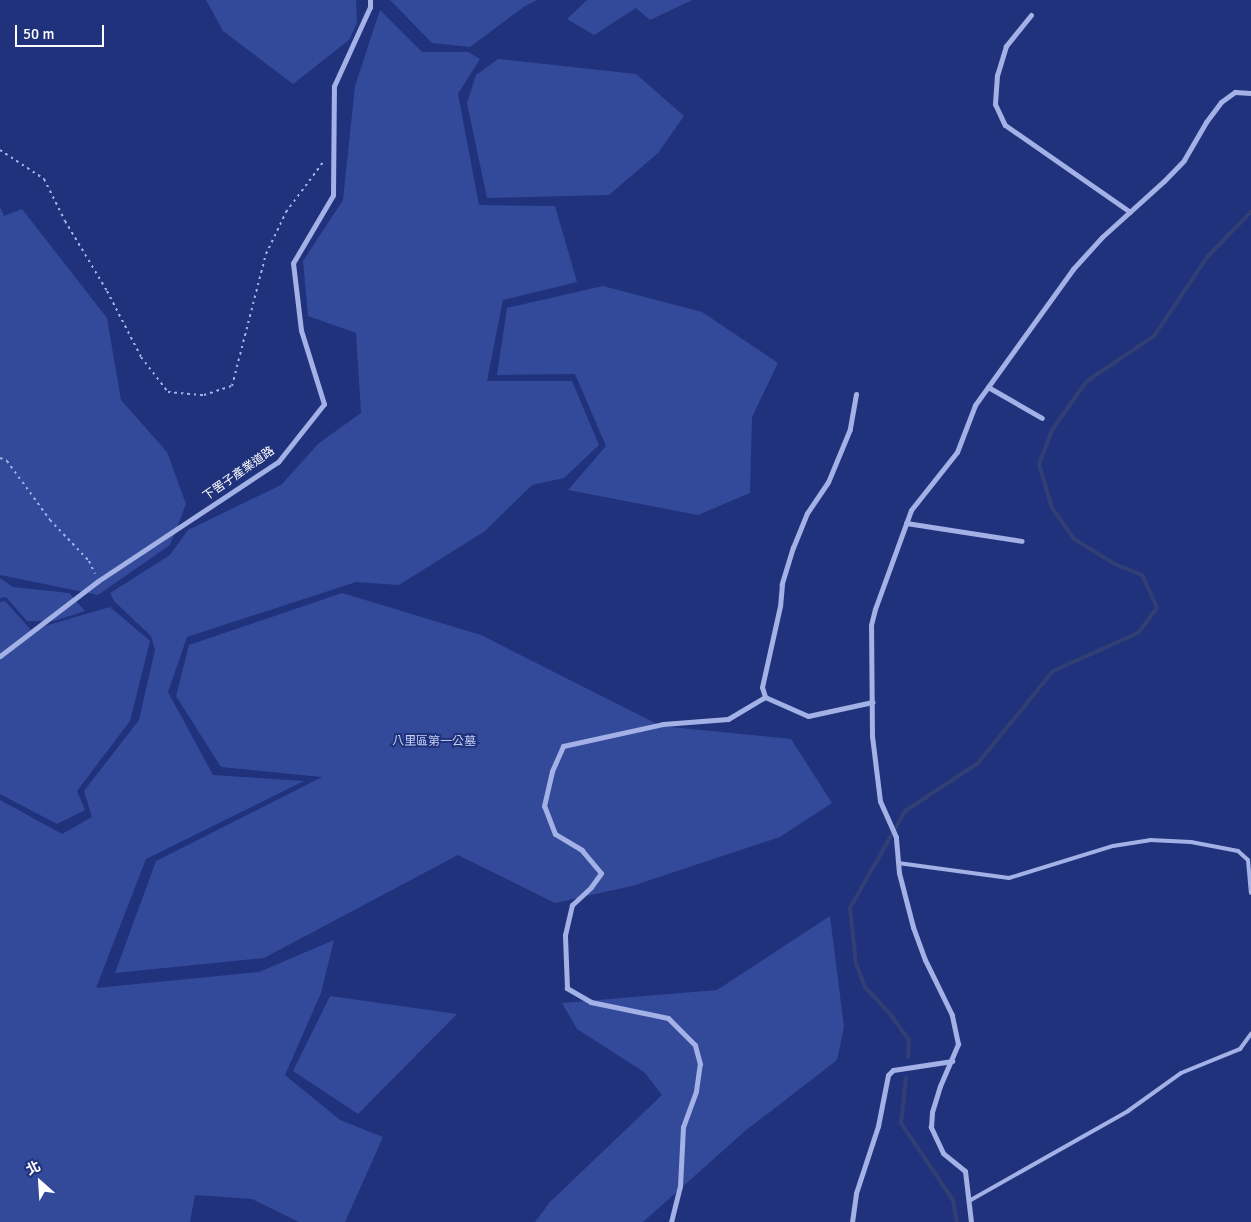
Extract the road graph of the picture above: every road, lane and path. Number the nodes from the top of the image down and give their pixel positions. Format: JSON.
{"nodes":[{"id":1,"x":370,"y":0,"type":"edge"},
{"id":2,"x":1032,"y":15,"type":"dead end"},
{"id":3,"x":1251,"y":93,"type":"edge"},
{"id":4,"x":334,"y":149,"type":"junction"},
{"id":5,"x":0,"y":150,"type":"edge"},
{"id":6,"x":1130,"y":212,"type":"junction"},
{"id":7,"x":988,"y":387,"type":"junction"},
{"id":8,"x":856,"y":394,"type":"dead end"},
{"id":9,"x":1042,"y":418,"type":"dead end"},
{"id":10,"x":0,"y":458,"type":"edge"},
{"id":11,"x":906,"y":523,"type":"junction"},
{"id":12,"x":1022,"y":541,"type":"dead end"},
{"id":13,"x":98,"y":580,"type":"junction"},
{"id":14,"x":0,"y":656,"type":"edge"},
{"id":15,"x":765,"y":697,"type":"junction"},
{"id":16,"x":873,"y":702,"type":"junction"},
{"id":17,"x":898,"y":863,"type":"junction"},
{"id":18,"x":1251,"y":893,"type":"edge"},
{"id":19,"x":1251,"y":1034,"type":"edge"},
{"id":20,"x":952,"y":1061,"type":"junction"},
{"id":21,"x":969,"y":1201,"type":"junction"},
{"id":22,"x":671,"y":1222,"type":"edge"},
{"id":23,"x":852,"y":1222,"type":"edge"},
{"id":24,"x":971,"y":1222,"type":"edge"}],
"edges":[{"from":1,"to":4,"type":"street","name":"下罟子產業道路"},
{"from":2,"to":6,"type":"street"},
{"from":3,"to":6,"type":"street"},
{"from":4,"to":5,"type":"path"},
{"from":4,"to":13,"type":"street","name":"下罟子產業道路"},
{"from":6,"to":7,"type":"street"},
{"from":7,"to":9,"type":"street"},
{"from":7,"to":11,"type":"street"},
{"from":8,"to":15,"type":"street"},
{"from":10,"to":13,"type":"path"},
{"from":11,"to":12,"type":"street"},
{"from":11,"to":16,"type":"street"},
{"from":13,"to":14,"type":"street","name":"下罟子產業道路"},
{"from":15,"to":16,"type":"street"},
{"from":15,"to":22,"type":"street"},
{"from":16,"to":17,"type":"street"},
{"from":17,"to":18,"type":"lane"},
{"from":17,"to":20,"type":"street"},
{"from":19,"to":21,"type":"lane"},
{"from":20,"to":21,"type":"street"},
{"from":20,"to":23,"type":"street"},
{"from":21,"to":24,"type":"street"}]}
